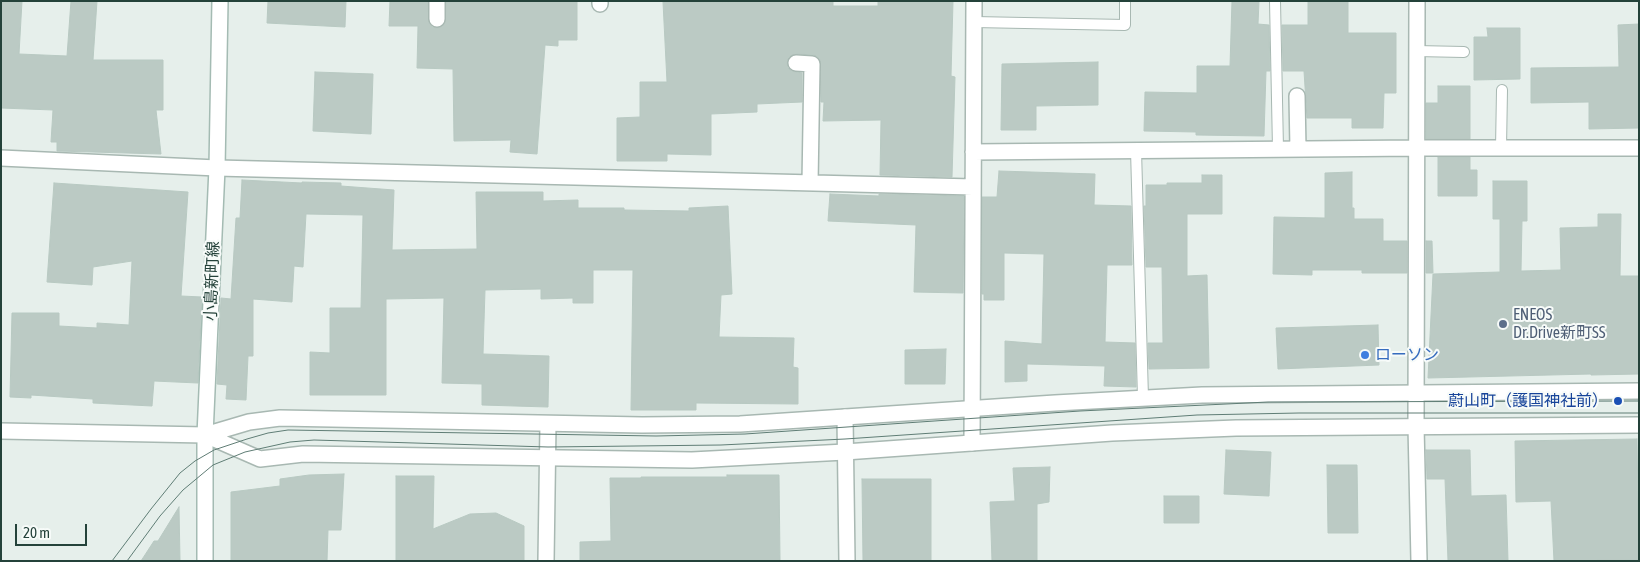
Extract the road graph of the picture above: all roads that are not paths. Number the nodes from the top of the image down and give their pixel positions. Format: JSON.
{"nodes":[{"id":1,"x":220,"y":1,"type":"edge"},
{"id":2,"x":436,"y":1,"type":"edge"},
{"id":3,"x":974,"y":1,"type":"edge"},
{"id":4,"x":1126,"y":1,"type":"edge"},
{"id":5,"x":1276,"y":1,"type":"edge"},
{"id":6,"x":1417,"y":1,"type":"edge"},
{"id":7,"x":437,"y":18,"type":"dead end"},
{"id":8,"x":974,"y":22,"type":"junction"},
{"id":9,"x":1416,"y":51,"type":"junction"},
{"id":10,"x":1464,"y":52,"type":"dead end"},
{"id":11,"x":796,"y":63,"type":"dead end"},
{"id":12,"x":1502,"y":90,"type":"dead end"},
{"id":13,"x":1296,"y":96,"type":"dead end"},
{"id":14,"x":1417,"y":148,"type":"junction"},
{"id":15,"x":1501,"y":148,"type":"junction"},
{"id":16,"x":1639,"y":148,"type":"edge"},
{"id":17,"x":1278,"y":149,"type":"junction"},
{"id":18,"x":1298,"y":149,"type":"junction"},
{"id":19,"x":1136,"y":150,"type":"junction"},
{"id":20,"x":973,"y":152,"type":"junction"},
{"id":21,"x":1,"y":158,"type":"edge"},
{"id":22,"x":217,"y":168,"type":"junction"},
{"id":23,"x":810,"y":183,"type":"junction"},
{"id":24,"x":973,"y":187,"type":"junction"},
{"id":25,"x":1639,"y":391,"type":"edge"},
{"id":26,"x":1416,"y":393,"type":"junction"},
{"id":27,"x":1143,"y":398,"type":"junction"},
{"id":28,"x":972,"y":408,"type":"junction"},
{"id":29,"x":844,"y":417,"type":"junction"},
{"id":30,"x":548,"y":424,"type":"junction"},
{"id":31,"x":1639,"y":425,"type":"edge"},
{"id":32,"x":1416,"y":426,"type":"junction"},
{"id":33,"x":1,"y":431,"type":"edge"},
{"id":34,"x":205,"y":435,"type":"junction"},
{"id":35,"x":972,"y":443,"type":"junction"},
{"id":36,"x":845,"y":452,"type":"junction"},
{"id":37,"x":548,"y":458,"type":"junction"},
{"id":38,"x":205,"y":561,"type":"edge"},
{"id":39,"x":546,"y":561,"type":"edge"},
{"id":40,"x":847,"y":561,"type":"edge"},
{"id":41,"x":1419,"y":561,"type":"edge"}],
"edges":[{"from":1,"to":22,"type":"street","name":"小島新町線"},
{"from":2,"to":7,"type":"street"},
{"from":3,"to":8,"type":"street"},
{"from":4,"to":8,"type":"lane"},
{"from":5,"to":17,"type":"lane"},
{"from":6,"to":9,"type":"street"},
{"from":8,"to":20,"type":"street"},
{"from":9,"to":10,"type":"lane"},
{"from":9,"to":14,"type":"street"},
{"from":11,"to":23,"type":"street"},
{"from":12,"to":15,"type":"lane"},
{"from":13,"to":18,"type":"street"},
{"from":14,"to":15,"type":"street"},
{"from":14,"to":18,"type":"street"},
{"from":14,"to":26,"type":"street"},
{"from":15,"to":16,"type":"street"},
{"from":17,"to":18,"type":"street"},
{"from":17,"to":19,"type":"street"},
{"from":19,"to":20,"type":"street"},
{"from":19,"to":27,"type":"lane"},
{"from":20,"to":24,"type":"street"},
{"from":21,"to":22,"type":"street"},
{"from":22,"to":23,"type":"street"},
{"from":22,"to":34,"type":"street","name":"小島新町線"},
{"from":23,"to":24,"type":"street"},
{"from":24,"to":28,"type":"street"},
{"from":25,"to":26,"type":"street"},
{"from":26,"to":27,"type":"street"},
{"from":26,"to":32,"type":"street"},
{"from":27,"to":28,"type":"street"},
{"from":28,"to":29,"type":"street"},
{"from":28,"to":35,"type":"street"},
{"from":29,"to":30,"type":"street"},
{"from":29,"to":36,"type":"street"},
{"from":30,"to":34,"type":"street"},
{"from":30,"to":37,"type":"street"},
{"from":31,"to":32,"type":"street"},
{"from":32,"to":35,"type":"street"},
{"from":32,"to":41,"type":"street"},
{"from":33,"to":34,"type":"street"},
{"from":34,"to":37,"type":"street"},
{"from":34,"to":38,"type":"street","name":"小島新町線"},
{"from":35,"to":36,"type":"street"},
{"from":36,"to":37,"type":"street"},
{"from":36,"to":40,"type":"street"},
{"from":37,"to":39,"type":"street"}]}
